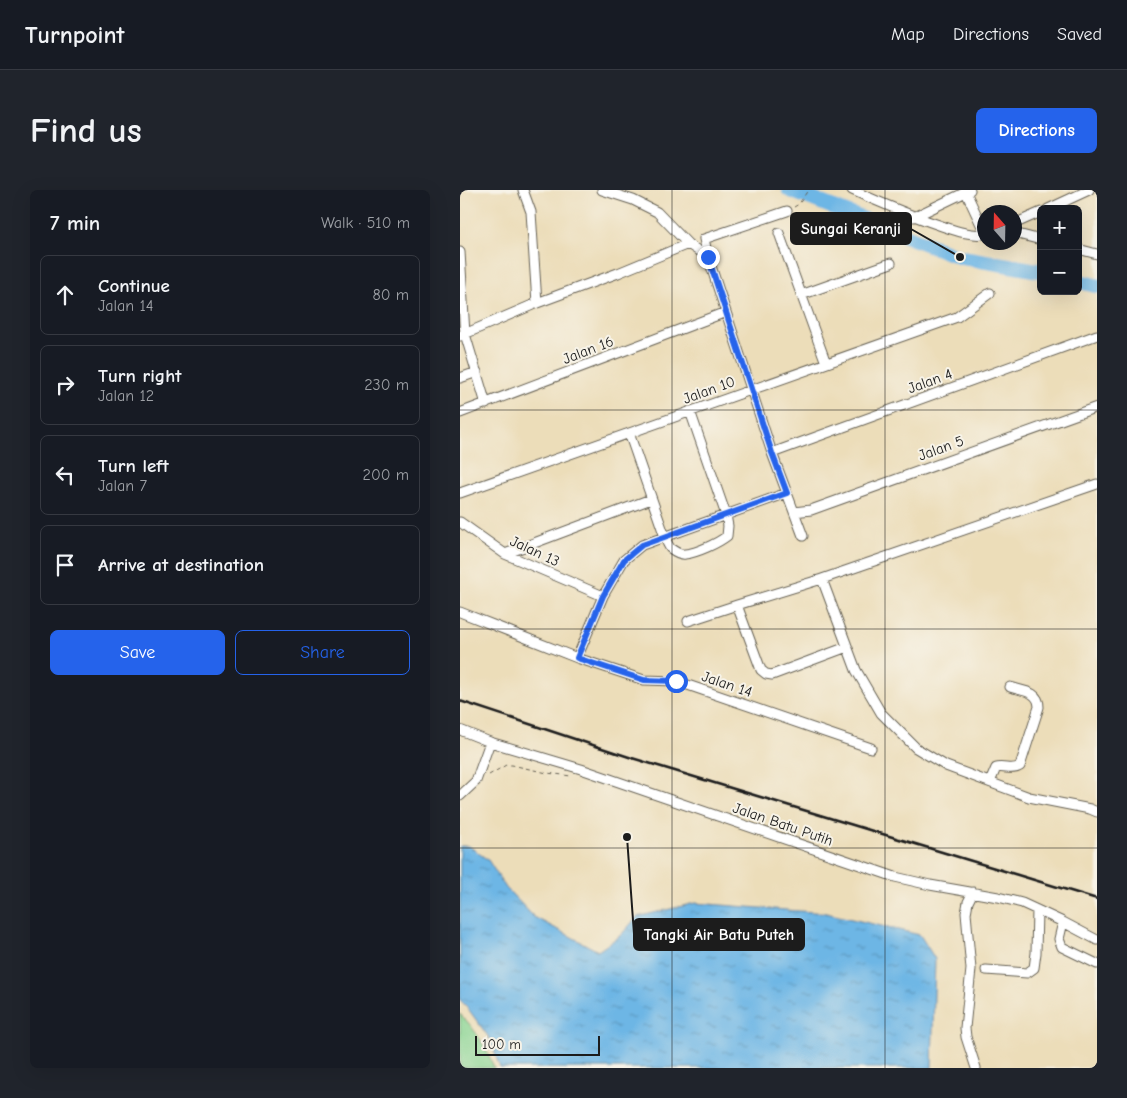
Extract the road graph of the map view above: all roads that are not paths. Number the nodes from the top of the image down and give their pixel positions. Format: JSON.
{"nodes":[{"id":1,"x":523,"y":190,"type":"edge"},
{"id":2,"x":602,"y":190,"type":"edge"},
{"id":3,"x":1089,"y":190,"type":"edge"},
{"id":4,"x":856,"y":191,"type":"edge"},
{"id":5,"x":967,"y":191,"type":"edge"},
{"id":6,"x":1075,"y":192,"type":"edge"},
{"id":7,"x":1054,"y":205,"type":"edge"},
{"id":8,"x":787,"y":211,"type":"dead end"},
{"id":9,"x":1037,"y":214,"type":"edge"},
{"id":10,"x":977,"y":216,"type":"edge"},
{"id":11,"x":914,"y":217,"type":"junction"},
{"id":12,"x":1022,"y":220,"type":"edge"},
{"id":13,"x":779,"y":233,"type":"dead end"},
{"id":14,"x":977,"y":235,"type":"edge"},
{"id":15,"x":1022,"y":235,"type":"edge"},
{"id":16,"x":1037,"y":239,"type":"edge"},
{"id":17,"x":688,"y":244,"type":"junction"},
{"id":18,"x":1082,"y":250,"type":"edge"},
{"id":19,"x":460,"y":252,"type":"edge"},
{"id":20,"x":1097,"y":254,"type":"edge"},
{"id":21,"x":708,"y":257,"type":"junction"},
{"id":22,"x":891,"y":263,"type":"dead end"},
{"id":23,"x":460,"y":269,"type":"edge"},
{"id":24,"x":990,"y":293,"type":"dead end"},
{"id":25,"x":801,"y":295,"type":"junction"},
{"id":26,"x":462,"y":303,"type":"edge"},
{"id":27,"x":536,"y":303,"type":"junction"},
{"id":28,"x":726,"y":312,"type":"junction"},
{"id":29,"x":462,"y":335,"type":"edge"},
{"id":30,"x":1097,"y":335,"type":"edge"},
{"id":31,"x":826,"y":363,"type":"junction"},
{"id":32,"x":477,"y":372,"type":"junction"},
{"id":33,"x":460,"y":378,"type":"edge"},
{"id":34,"x":751,"y":390,"type":"junction"},
{"id":35,"x":486,"y":404,"type":"junction"},
{"id":36,"x":1097,"y":407,"type":"edge"},
{"id":37,"x":690,"y":411,"type":"junction"},
{"id":38,"x":460,"y":413,"type":"edge"},
{"id":39,"x":629,"y":433,"type":"junction"},
{"id":40,"x":772,"y":453,"type":"junction"},
{"id":41,"x":1097,"y":484,"type":"edge"},
{"id":42,"x":460,"y":493,"type":"edge"},
{"id":43,"x":787,"y":493,"type":"junction"},
{"id":44,"x":652,"y":499,"type":"junction"},
{"id":45,"x":794,"y":512,"type":"junction"},
{"id":46,"x":726,"y":515,"type":"junction"},
{"id":47,"x":460,"y":522,"type":"edge"},
{"id":48,"x":803,"y":536,"type":"dead end"},
{"id":49,"x":664,"y":537,"type":"junction"},
{"id":50,"x":505,"y":554,"type":"junction"},
{"id":51,"x":822,"y":579,"type":"junction"},
{"id":52,"x":603,"y":596,"type":"junction"},
{"id":53,"x":737,"y":605,"type":"junction"},
{"id":54,"x":460,"y":612,"type":"edge"},
{"id":55,"x":688,"y":621,"type":"dead end"},
{"id":56,"x":847,"y":647,"type":"junction"},
{"id":57,"x":577,"y":658,"type":"junction"},
{"id":58,"x":1010,"y":687,"type":"dead end"},
{"id":59,"x":460,"y":730,"type":"edge"},
{"id":60,"x":490,"y":742,"type":"junction"},
{"id":61,"x":872,"y":748,"type":"dead end"},
{"id":62,"x":990,"y":782,"type":"junction"},
{"id":63,"x":460,"y":796,"type":"edge"},
{"id":64,"x":1097,"y":812,"type":"edge"},
{"id":65,"x":973,"y":892,"type":"junction"},
{"id":66,"x":1037,"y":910,"type":"junction"},
{"id":67,"x":1063,"y":922,"type":"junction"},
{"id":68,"x":1097,"y":940,"type":"edge"},
{"id":69,"x":1097,"y":964,"type":"edge"},
{"id":70,"x":986,"y":970,"type":"dead end"},
{"id":71,"x":976,"y":1068,"type":"edge"}],
"edges":[{"from":1,"to":27,"type":"street"},
{"from":2,"to":17,"type":"street"},
{"from":3,"to":6,"type":"street"},
{"from":4,"to":11,"type":"street"},
{"from":5,"to":10,"type":"street"},
{"from":5,"to":11,"type":"street"},
{"from":6,"to":7,"type":"street"},
{"from":8,"to":21,"type":"street"},
{"from":9,"to":12,"type":"street"},
{"from":11,"to":14,"type":"street"},
{"from":13,"to":25,"type":"street"},
{"from":15,"to":16,"type":"street"},
{"from":17,"to":21,"type":"street"},
{"from":17,"to":27,"type":"street"},
{"from":18,"to":20,"type":"street"},
{"from":19,"to":23,"type":"street"},
{"from":21,"to":28,"type":"street"},
{"from":22,"to":25,"type":"street"},
{"from":23,"to":26,"type":"street"},
{"from":24,"to":31,"type":"street","name":"Jalan 10"},
{"from":25,"to":31,"type":"street"},
{"from":26,"to":29,"type":"street"},
{"from":27,"to":29,"type":"street"},
{"from":28,"to":34,"type":"street"},
{"from":28,"to":35,"type":"street","name":"Jalan 16"},
{"from":29,"to":32,"type":"street"},
{"from":30,"to":40,"type":"street","name":"Jalan 4"},
{"from":31,"to":34,"type":"street","name":"Jalan 10"},
{"from":32,"to":33,"type":"street"},
{"from":32,"to":35,"type":"street"},
{"from":34,"to":37,"type":"street","name":"Jalan 10"},
{"from":34,"to":40,"type":"street"},
{"from":35,"to":38,"type":"street","name":"Jalan 16"},
{"from":36,"to":45,"type":"street","name":"Jalan 5"},
{"from":37,"to":39,"type":"street","name":"Jalan 10"},
{"from":37,"to":46,"type":"street"},
{"from":39,"to":42,"type":"street","name":"Jalan 10"},
{"from":39,"to":44,"type":"street"},
{"from":40,"to":43,"type":"street"},
{"from":41,"to":51,"type":"street"},
{"from":43,"to":45,"type":"street"},
{"from":43,"to":46,"type":"street"},
{"from":44,"to":49,"type":"street"},
{"from":44,"to":50,"type":"street"},
{"from":45,"to":48,"type":"street"},
{"from":46,"to":49,"type":"street"},
{"from":46,"to":49,"type":"street"},
{"from":47,"to":50,"type":"street","name":"Jalan 13"},
{"from":49,"to":52,"type":"street"},
{"from":50,"to":52,"type":"street","name":"Jalan 13"},
{"from":51,"to":53,"type":"street"},
{"from":51,"to":56,"type":"street"},
{"from":52,"to":57,"type":"street"},
{"from":53,"to":55,"type":"street"},
{"from":53,"to":56,"type":"street"},
{"from":54,"to":57,"type":"street","name":"Jalan 14"},
{"from":56,"to":62,"type":"street"},
{"from":57,"to":61,"type":"street","name":"Jalan 14"},
{"from":58,"to":62,"type":"street"},
{"from":59,"to":60,"type":"street","name":"Jalan Batu Putih"},
{"from":60,"to":63,"type":"street"},
{"from":60,"to":65,"type":"street","name":"Jalan Batu Putih"},
{"from":62,"to":64,"type":"street"},
{"from":65,"to":66,"type":"street","name":"Jalan Batu Putih"},
{"from":65,"to":71,"type":"street"},
{"from":66,"to":67,"type":"street","name":"Jalan Batu Putih"},
{"from":66,"to":70,"type":"street"},
{"from":67,"to":68,"type":"street","name":"Jalan Batu Putih"},
{"from":67,"to":69,"type":"street"}]}
